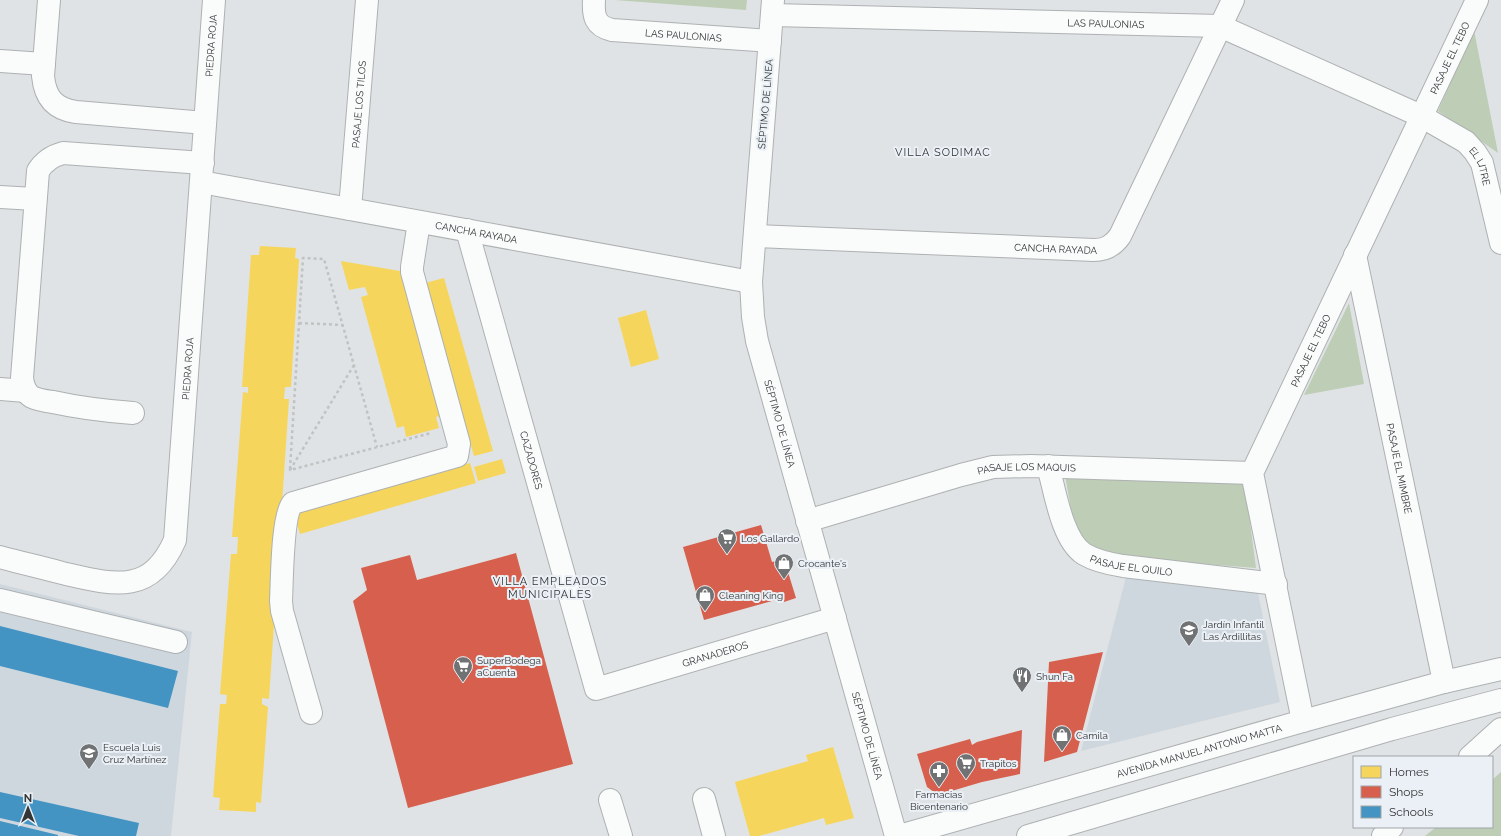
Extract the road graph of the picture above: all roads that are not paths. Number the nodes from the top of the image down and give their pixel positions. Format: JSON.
{"nodes":[{"id":1,"x":49,"y":0,"type":"edge"},
{"id":2,"x":214,"y":0,"type":"edge"},
{"id":3,"x":367,"y":0,"type":"edge"},
{"id":4,"x":594,"y":0,"type":"edge"},
{"id":5,"x":1233,"y":0,"type":"edge"},
{"id":6,"x":1477,"y":0,"type":"edge"},
{"id":7,"x":773,"y":8,"type":"edge"},
{"id":8,"x":1220,"y":26,"type":"junction"},
{"id":9,"x":770,"y":41,"type":"junction"},
{"id":10,"x":0,"y":61,"type":"edge"},
{"id":11,"x":44,"y":64,"type":"junction"},
{"id":12,"x":1421,"y":116,"type":"junction"},
{"id":13,"x":206,"y":123,"type":"junction"},
{"id":14,"x":202,"y":172,"type":"junction"},
{"id":15,"x":0,"y":197,"type":"edge"},
{"id":16,"x":35,"y":199,"type":"junction"},
{"id":17,"x":350,"y":209,"type":"junction"},
{"id":18,"x":419,"y":222,"type":"junction"},
{"id":19,"x":467,"y":230,"type":"junction"},
{"id":20,"x":755,"y":236,"type":"junction"},
{"id":21,"x":1501,"y":243,"type":"edge"},
{"id":22,"x":1355,"y":256,"type":"junction"},
{"id":23,"x":751,"y":282,"type":"junction"},
{"id":24,"x":0,"y":390,"type":"edge"},
{"id":25,"x":26,"y":391,"type":"junction"},
{"id":26,"x":133,"y":413,"type":"dead end"},
{"id":27,"x":1048,"y":466,"type":"junction"},
{"id":28,"x":1252,"y":473,"type":"junction"},
{"id":29,"x":807,"y":521,"type":"junction"},
{"id":30,"x":0,"y":558,"type":"edge"},
{"id":31,"x":1276,"y":584,"type":"junction"},
{"id":32,"x":0,"y":600,"type":"edge"},
{"id":33,"x":835,"y":618,"type":"junction"},
{"id":34,"x":176,"y":642,"type":"dead end"},
{"id":35,"x":1501,"y":669,"type":"edge"},
{"id":36,"x":1444,"y":682,"type":"junction"},
{"id":37,"x":596,"y":689,"type":"joint"},
{"id":38,"x":1501,"y":700,"type":"edge"},
{"id":39,"x":311,"y":713,"type":"dead end"},
{"id":40,"x":1304,"y":721,"type":"junction"},
{"id":41,"x":1501,"y":729,"type":"edge"},
{"id":42,"x":1471,"y":756,"type":"edge"},
{"id":43,"x":704,"y":799,"type":"dead end"},
{"id":44,"x":610,"y":800,"type":"dead end"},
{"id":45,"x":1391,"y":828,"type":"edge"},
{"id":46,"x":621,"y":836,"type":"edge"},
{"id":47,"x":714,"y":836,"type":"edge"},
{"id":48,"x":897,"y":836,"type":"edge"},
{"id":49,"x":1028,"y":836,"type":"edge"},
{"id":50,"x":1383,"y":836,"type":"edge"}],
"edges":[{"from":1,"to":11,"type":"street"},
{"from":2,"to":13,"type":"street","name":"PIEDRA ROJA"},
{"from":3,"to":17,"type":"street","name":"PASAJE LOS TILOS"},
{"from":4,"to":9,"type":"street","name":"LAS PAULONIAS"},
{"from":5,"to":8,"type":"street","name":"CANCHA RAYADA"},
{"from":6,"to":12,"type":"street","name":"PASAJE EL TEBO"},
{"from":7,"to":8,"type":"street","name":"LAS PAULONIAS"},
{"from":7,"to":9,"type":"street","name":"SÉPTIMO DE LÍNEA"},
{"from":8,"to":12,"type":"street","name":"LAS PAULONIAS"},
{"from":8,"to":20,"type":"street","name":"CANCHA RAYADA"},
{"from":9,"to":20,"type":"street","name":"SÉPTIMO DE LÍNEA"},
{"from":10,"to":11,"type":"street"},
{"from":11,"to":13,"type":"street"},
{"from":12,"to":21,"type":"street","name":"EL LITRE"},
{"from":12,"to":22,"type":"street","name":"PASAJE EL TEBO"},
{"from":13,"to":14,"type":"street","name":"PIEDRA ROJA"},
{"from":14,"to":16,"type":"street","name":"CANCHA RAYADA"},
{"from":14,"to":17,"type":"street","name":"CANCHA RAYADA"},
{"from":14,"to":30,"type":"street","name":"PIEDRA ROJA"},
{"from":15,"to":16,"type":"street"},
{"from":16,"to":25,"type":"street"},
{"from":17,"to":18,"type":"street","name":"CANCHA RAYADA"},
{"from":18,"to":19,"type":"street","name":"CANCHA RAYADA"},
{"from":18,"to":39,"type":"street"},
{"from":19,"to":23,"type":"street","name":"CANCHA RAYADA"},
{"from":19,"to":37,"type":"street","name":"CAZADORES"},
{"from":20,"to":23,"type":"street","name":"SÉPTIMO DE LÍNEA"},
{"from":22,"to":28,"type":"street","name":"PASAJE EL TEBO"},
{"from":22,"to":36,"type":"street","name":"PASAJE EL MIMBRE"},
{"from":23,"to":29,"type":"street","name":"SÉPTIMO DE LÍNEA"},
{"from":24,"to":25,"type":"street"},
{"from":25,"to":26,"type":"street"},
{"from":27,"to":28,"type":"street","name":"PASAJE LOS MAQUIS"},
{"from":27,"to":29,"type":"street","name":"PASAJE LOS MAQUIS"},
{"from":27,"to":31,"type":"street","name":"PASAJE EL QUILO"},
{"from":28,"to":31,"type":"street"},
{"from":29,"to":33,"type":"street","name":"SÉPTIMO DE LÍNEA"},
{"from":31,"to":40,"type":"street"},
{"from":32,"to":34,"type":"street"},
{"from":33,"to":37,"type":"street","name":"GRANADEROS"},
{"from":33,"to":48,"type":"street","name":"SÉPTIMO DE LÍNEA"},
{"from":35,"to":36,"type":"street","name":"AVENIDA MANUEL ANTONIO MATTA"},
{"from":36,"to":40,"type":"street","name":"AVENIDA MANUEL ANTONIO MATTA"},
{"from":38,"to":49,"type":"street"},
{"from":40,"to":48,"type":"street","name":"AVENIDA MANUEL ANTONIO MATTA"},
{"from":41,"to":42,"type":"street"},
{"from":43,"to":47,"type":"street"},
{"from":44,"to":46,"type":"street"},
{"from":45,"to":50,"type":"street"}]}
